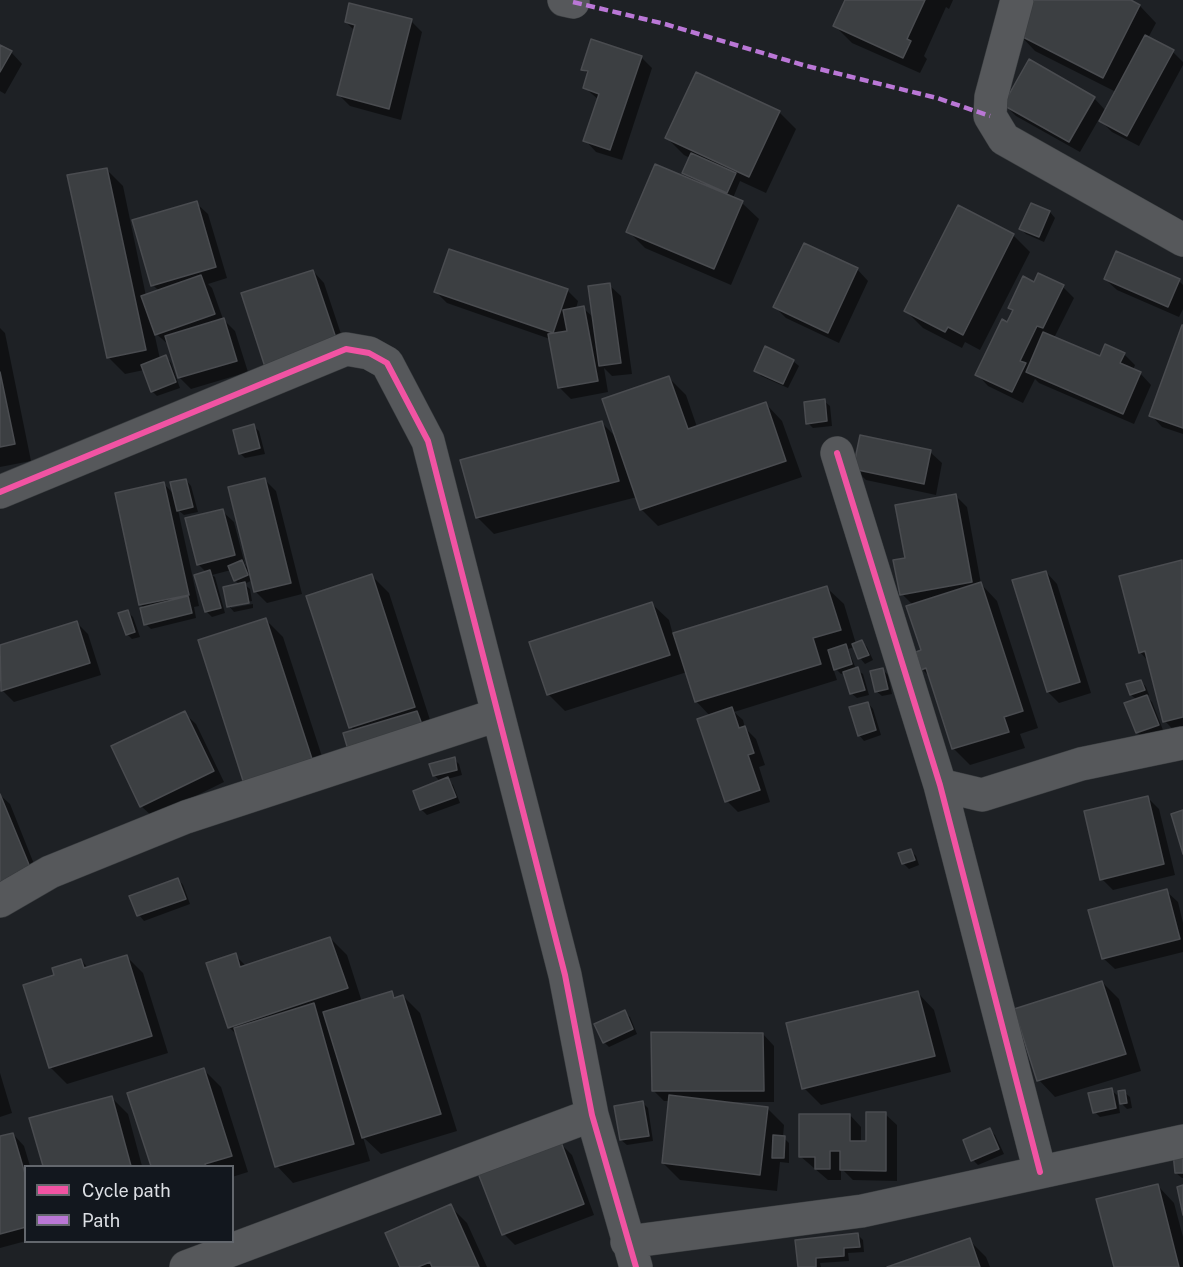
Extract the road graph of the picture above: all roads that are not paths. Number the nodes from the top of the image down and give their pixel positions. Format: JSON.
{"nodes":[{"id":1,"x":1017,"y":0,"type":"edge"},
{"id":2,"x":1183,"y":240,"type":"edge"},
{"id":3,"x":837,"y":453,"type":"dead end"},
{"id":4,"x":0,"y":492,"type":"edge"},
{"id":5,"x":497,"y":715,"type":"junction"},
{"id":6,"x":1183,"y":743,"type":"edge"},
{"id":7,"x":940,"y":785,"type":"junction"},
{"id":8,"x":982,"y":795,"type":"junction"},
{"id":9,"x":952,"y":831,"type":"junction"},
{"id":10,"x":0,"y":901,"type":"edge"},
{"id":11,"x":592,"y":1115,"type":"junction"},
{"id":12,"x":1183,"y":1141,"type":"edge"},
{"id":13,"x":1040,"y":1172,"type":"junction"},
{"id":14,"x":632,"y":1254,"type":"edge"},
{"id":15,"x":186,"y":1267,"type":"edge"}],
"edges":[{"from":1,"to":2,"type":"street"},
{"from":3,"to":7,"type":"street"},
{"from":4,"to":5,"type":"street"},
{"from":5,"to":10,"type":"street"},
{"from":5,"to":11,"type":"street"},
{"from":6,"to":8,"type":"street"},
{"from":7,"to":8,"type":"street"},
{"from":7,"to":9,"type":"street"},
{"from":8,"to":9,"type":"street"},
{"from":9,"to":13,"type":"street"},
{"from":11,"to":14,"type":"street"},
{"from":11,"to":15,"type":"street"},
{"from":12,"to":13,"type":"street"},
{"from":13,"to":14,"type":"street"}]}
